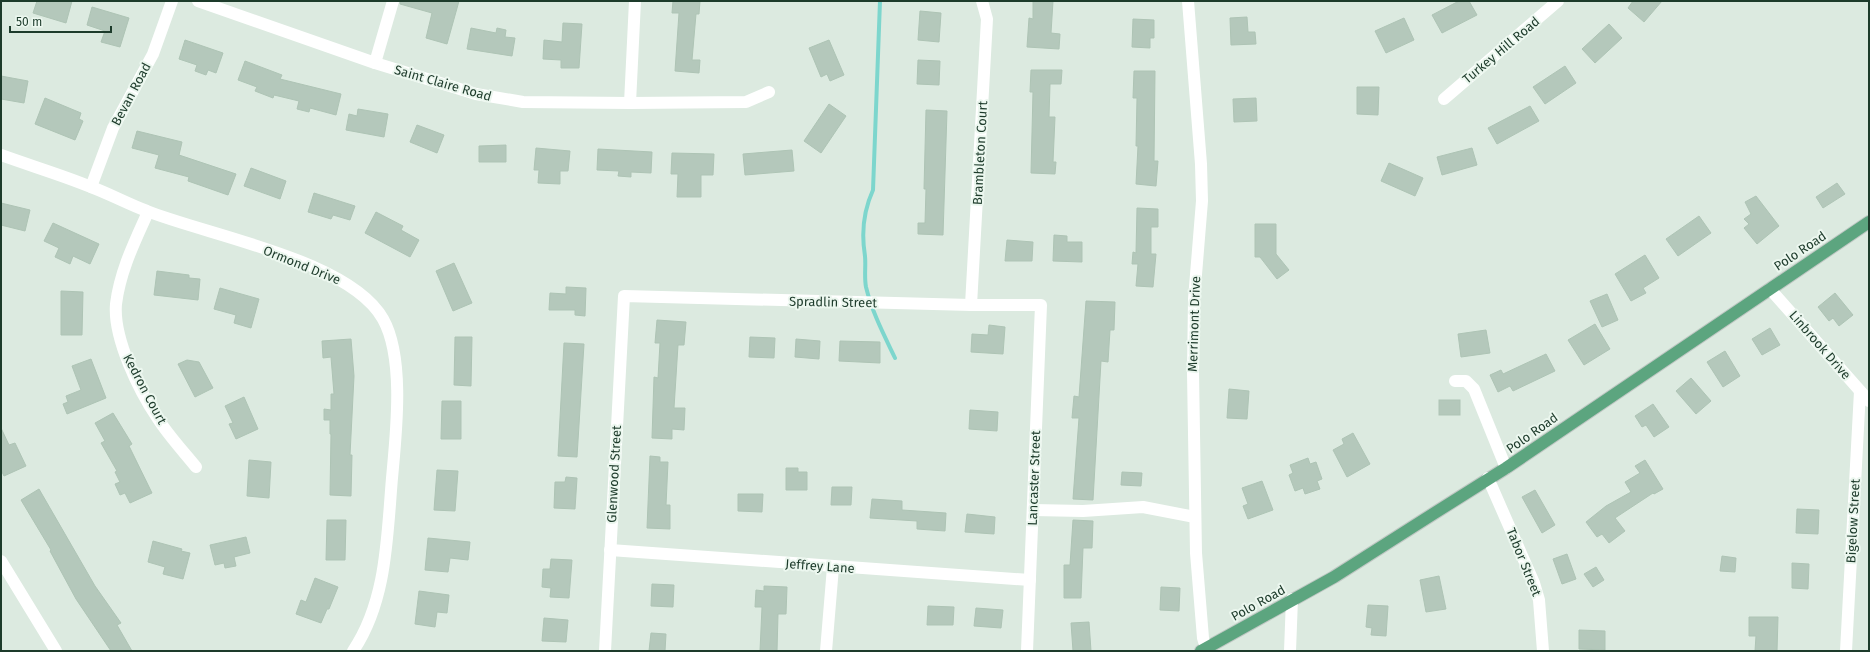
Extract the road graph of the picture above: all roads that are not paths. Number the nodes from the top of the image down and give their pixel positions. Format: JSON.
{"nodes":[{"id":1,"x":172,"y":1,"type":"edge"},
{"id":2,"x":198,"y":1,"type":"edge"},
{"id":3,"x":393,"y":1,"type":"edge"},
{"id":4,"x":635,"y":1,"type":"edge"},
{"id":5,"x":982,"y":1,"type":"edge"},
{"id":6,"x":1188,"y":1,"type":"edge"},
{"id":7,"x":1558,"y":1,"type":"edge"},
{"id":8,"x":375,"y":63,"type":"junction"},
{"id":9,"x":769,"y":92,"type":"dead end"},
{"id":10,"x":1444,"y":99,"type":"dead end"},
{"id":11,"x":630,"y":103,"type":"junction"},
{"id":12,"x":1,"y":155,"type":"edge"},
{"id":13,"x":91,"y":187,"type":"junction"},
{"id":14,"x":148,"y":212,"type":"junction"},
{"id":15,"x":1869,"y":222,"type":"edge"},
{"id":16,"x":1770,"y":289,"type":"junction"},
{"id":17,"x":624,"y":296,"type":"joint"},
{"id":18,"x":972,"y":305,"type":"junction"},
{"id":19,"x":1041,"y":305,"type":"joint"},
{"id":20,"x":1455,"y":381,"type":"dead end"},
{"id":21,"x":1860,"y":391,"type":"junction"},
{"id":22,"x":1869,"y":401,"type":"edge"},
{"id":23,"x":196,"y":467,"type":"dead end"},
{"id":24,"x":1506,"y":468,"type":"junction"},
{"id":25,"x":1488,"y":478,"type":"junction"},
{"id":26,"x":1032,"y":510,"type":"junction"},
{"id":27,"x":1195,"y":517,"type":"junction"},
{"id":28,"x":610,"y":550,"type":"junction"},
{"id":29,"x":1,"y":561,"type":"edge"},
{"id":30,"x":833,"y":567,"type":"junction"},
{"id":31,"x":1030,"y":580,"type":"junction"},
{"id":32,"x":1292,"y":599,"type":"junction"},
{"id":33,"x":1203,"y":650,"type":"edge"},
{"id":34,"x":56,"y":651,"type":"edge"},
{"id":35,"x":353,"y":651,"type":"edge"},
{"id":36,"x":605,"y":651,"type":"edge"},
{"id":37,"x":826,"y":651,"type":"edge"},
{"id":38,"x":1027,"y":651,"type":"edge"},
{"id":39,"x":1290,"y":651,"type":"edge"},
{"id":40,"x":1543,"y":651,"type":"edge"},
{"id":41,"x":1846,"y":651,"type":"edge"}],
"edges":[{"from":1,"to":13,"type":"street","name":"Bevan Road"},
{"from":2,"to":8,"type":"street","name":"Saint Claire Road"},
{"from":3,"to":8,"type":"street"},
{"from":4,"to":11,"type":"street"},
{"from":5,"to":18,"type":"street","name":"Brambleton Court"},
{"from":6,"to":27,"type":"street","name":"Merrimont Drive"},
{"from":7,"to":10,"type":"street","name":"Turkey Hill Road"},
{"from":8,"to":11,"type":"street","name":"Saint Claire Road"},
{"from":9,"to":11,"type":"street","name":"Saint Claire Road"},
{"from":12,"to":13,"type":"street","name":"Ormond Drive"},
{"from":13,"to":14,"type":"street","name":"Ormond Drive"},
{"from":14,"to":23,"type":"street","name":"Kedron Court"},
{"from":14,"to":35,"type":"street","name":"Ormond Drive"},
{"from":15,"to":16,"type":"main road","name":"Polo Road"},
{"from":16,"to":21,"type":"street","name":"Linbrook Drive"},
{"from":16,"to":24,"type":"main road","name":"Polo Road"},
{"from":17,"to":18,"type":"street","name":"Spradlin Street"},
{"from":17,"to":28,"type":"street","name":"Glenwood Street"},
{"from":18,"to":19,"type":"street","name":"Spradlin Street"},
{"from":19,"to":26,"type":"street","name":"Lancaster Street"},
{"from":20,"to":24,"type":"street"},
{"from":21,"to":22,"type":"street","name":"Linbrook Drive"},
{"from":21,"to":41,"type":"street","name":"Bigelow Street"},
{"from":24,"to":25,"type":"main road","name":"Polo Road"},
{"from":25,"to":32,"type":"main road","name":"Polo Road"},
{"from":25,"to":40,"type":"street","name":"Tabor Street"},
{"from":26,"to":27,"type":"street"},
{"from":26,"to":31,"type":"street","name":"Lancaster Street"},
{"from":27,"to":33,"type":"street","name":"Merrimont Drive"},
{"from":28,"to":30,"type":"street","name":"Jeffrey Lane"},
{"from":28,"to":36,"type":"street","name":"Glenwood Street"},
{"from":29,"to":34,"type":"street"},
{"from":30,"to":31,"type":"street","name":"Jeffrey Lane"},
{"from":30,"to":37,"type":"street"},
{"from":31,"to":38,"type":"street","name":"Lancaster Street"},
{"from":32,"to":33,"type":"main road","name":"Polo Road"},
{"from":32,"to":39,"type":"street"}]}
